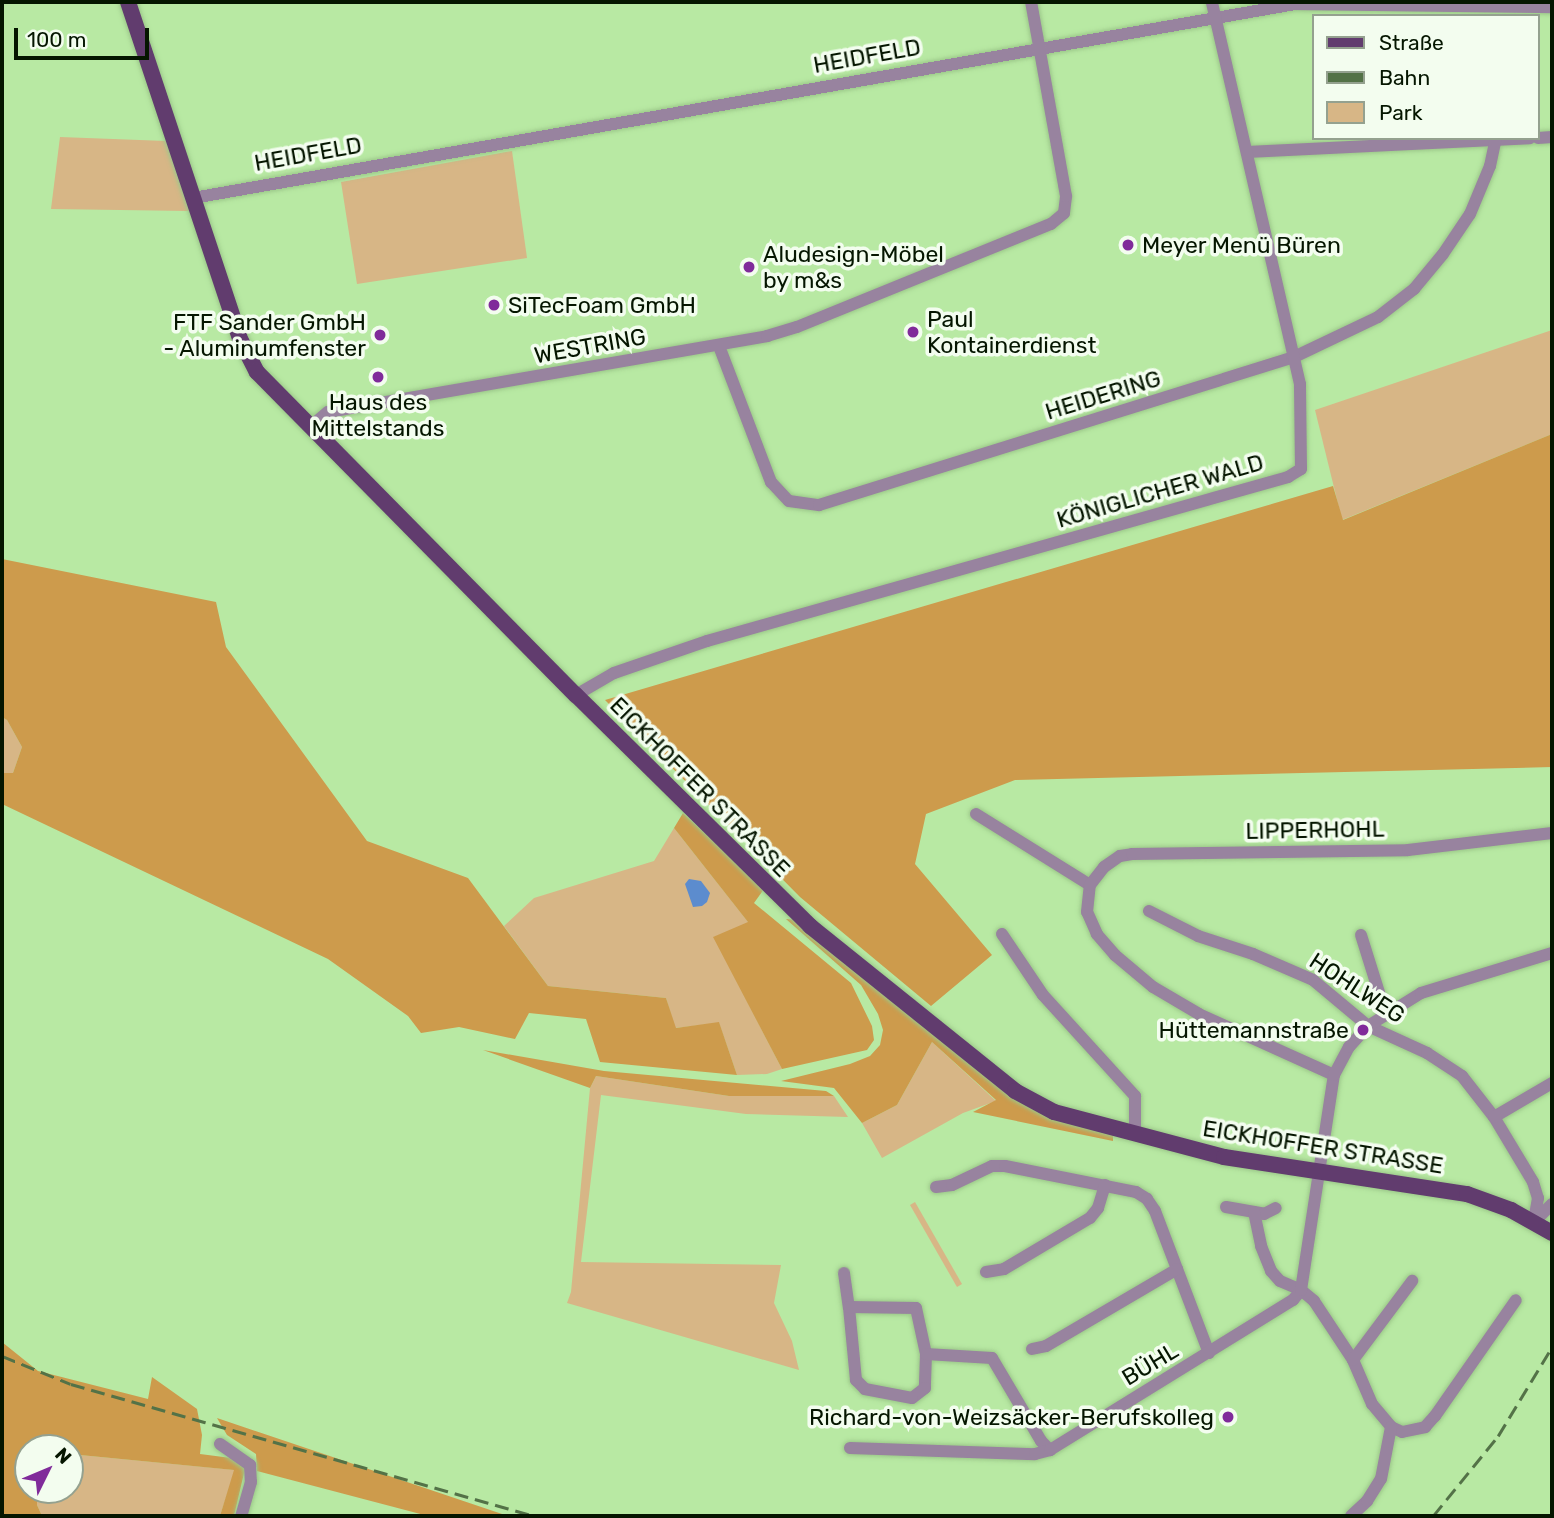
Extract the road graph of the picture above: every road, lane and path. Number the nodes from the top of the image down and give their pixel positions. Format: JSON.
{"nodes":[{"id":1,"x":128,"y":2,"type":"edge"},
{"id":2,"x":1031,"y":2,"type":"edge"},
{"id":3,"x":1212,"y":2,"type":"edge"},
{"id":4,"x":1552,"y":7,"type":"edge"},
{"id":5,"x":1524,"y":8,"type":"edge"},
{"id":6,"x":1215,"y":15,"type":"junction"},
{"id":7,"x":1039,"y":47,"type":"junction"},
{"id":8,"x":1477,"y":140,"type":"edge"},
{"id":9,"x":1496,"y":140,"type":"edge"},
{"id":10,"x":1247,"y":152,"type":"junction"},
{"id":11,"x":193,"y":198,"type":"junction"},
{"id":12,"x":719,"y":346,"type":"junction"},
{"id":13,"x":1293,"y":358,"type":"junction"},
{"id":14,"x":310,"y":427,"type":"junction"},
{"id":15,"x":576,"y":695,"type":"junction"},
{"id":16,"x":976,"y":814,"type":"dead end"},
{"id":17,"x":1552,"y":833,"type":"edge"},
{"id":18,"x":1090,"y":885,"type":"junction"},
{"id":19,"x":1149,"y":911,"type":"dead end"},
{"id":20,"x":1002,"y":934,"type":"dead end"},
{"id":21,"x":1361,"y":935,"type":"dead end"},
{"id":22,"x":1552,"y":953,"type":"edge"},
{"id":23,"x":1386,"y":1015,"type":"junction"},
{"id":24,"x":1368,"y":1026,"type":"junction"},
{"id":25,"x":1334,"y":1075,"type":"junction"},
{"id":26,"x":1552,"y":1083,"type":"edge"},
{"id":27,"x":1494,"y":1117,"type":"junction"},
{"id":28,"x":1135,"y":1135,"type":"junction"},
{"id":29,"x":1319,"y":1171,"type":"junction"},
{"id":30,"x":1105,"y":1185,"type":"junction"},
{"id":31,"x":936,"y":1187,"type":"dead end"},
{"id":32,"x":1552,"y":1204,"type":"edge"},
{"id":33,"x":1226,"y":1207,"type":"dead end"},
{"id":34,"x":1276,"y":1208,"type":"dead end"},
{"id":35,"x":1254,"y":1212,"type":"junction"},
{"id":36,"x":1534,"y":1221,"type":"junction"},
{"id":37,"x":1552,"y":1233,"type":"edge"},
{"id":38,"x":1177,"y":1269,"type":"junction"},
{"id":39,"x":986,"y":1272,"type":"dead end"},
{"id":40,"x":844,"y":1273,"type":"dead end"},
{"id":41,"x":1412,"y":1281,"type":"dead end"},
{"id":42,"x":1301,"y":1290,"type":"junction"},
{"id":43,"x":1516,"y":1300,"type":"dead end"},
{"id":44,"x":849,"y":1307,"type":"junction"},
{"id":45,"x":1032,"y":1349,"type":"dead end"},
{"id":46,"x":1209,"y":1353,"type":"junction"},
{"id":47,"x":926,"y":1354,"type":"junction"},
{"id":48,"x":1353,"y":1360,"type":"junction"},
{"id":49,"x":1391,"y":1427,"type":"junction"},
{"id":50,"x":220,"y":1444,"type":"dead end"},
{"id":51,"x":850,"y":1448,"type":"dead end"},
{"id":52,"x":1050,"y":1450,"type":"junction"},
{"id":53,"x":240,"y":1516,"type":"edge"},
{"id":54,"x":1351,"y":1516,"type":"edge"}],
"edges":[{"from":1,"to":11,"type":"main road","name":"EICKHOFFER STRASSE"},
{"from":2,"to":7,"type":"street","name":"WESTRING"},
{"from":3,"to":6,"type":"street","name":"KÖNIGLICHER WALD"},
{"from":4,"to":5,"type":"street","name":"HEIDFELD"},
{"from":5,"to":6,"type":"street","name":"HEIDFELD"},
{"from":6,"to":7,"type":"street","name":"HEIDFELD"},
{"from":6,"to":10,"type":"street","name":"KÖNIGLICHER WALD"},
{"from":7,"to":11,"type":"street","name":"HEIDFELD"},
{"from":7,"to":12,"type":"street","name":"WESTRING"},
{"from":8,"to":10,"type":"street"},
{"from":9,"to":13,"type":"street","name":"HEIDERING"},
{"from":10,"to":13,"type":"street","name":"KÖNIGLICHER WALD"},
{"from":11,"to":14,"type":"main road","name":"EICKHOFFER STRASSE"},
{"from":12,"to":13,"type":"street","name":"HEIDERING"},
{"from":12,"to":14,"type":"street","name":"WESTRING"},
{"from":13,"to":15,"type":"street","name":"KÖNIGLICHER WALD"},
{"from":14,"to":15,"type":"main road","name":"EICKHOFFER STRASSE"},
{"from":15,"to":28,"type":"main road","name":"EICKHOFFER STRASSE"},
{"from":16,"to":18,"type":"street"},
{"from":17,"to":18,"type":"street","name":"LIPPERHOHL"},
{"from":18,"to":25,"type":"street"},
{"from":19,"to":24,"type":"street","name":"HOHLWEG"},
{"from":20,"to":28,"type":"street"},
{"from":21,"to":23,"type":"street"},
{"from":22,"to":23,"type":"street"},
{"from":23,"to":24,"type":"street"},
{"from":24,"to":25,"type":"street"},
{"from":24,"to":27,"type":"street","name":"HOHLWEG"},
{"from":25,"to":29,"type":"street"},
{"from":26,"to":27,"type":"street"},
{"from":27,"to":36,"type":"street","name":"HOHLWEG"},
{"from":28,"to":29,"type":"main road","name":"EICKHOFFER STRASSE"},
{"from":29,"to":36,"type":"main road","name":"EICKHOFFER STRASSE"},
{"from":29,"to":42,"type":"street"},
{"from":30,"to":31,"type":"street"},
{"from":30,"to":38,"type":"street"},
{"from":30,"to":39,"type":"street"},
{"from":32,"to":36,"type":"street"},
{"from":33,"to":35,"type":"street"},
{"from":34,"to":35,"type":"street"},
{"from":35,"to":42,"type":"street"},
{"from":36,"to":37,"type":"main road","name":"EICKHOFFER STRASSE"},
{"from":38,"to":45,"type":"street"},
{"from":38,"to":46,"type":"street"},
{"from":40,"to":44,"type":"street"},
{"from":41,"to":48,"type":"street"},
{"from":42,"to":46,"type":"street","name":"BÜHL"},
{"from":42,"to":48,"type":"street"},
{"from":43,"to":49,"type":"street"},
{"from":44,"to":47,"type":"street"},
{"from":44,"to":47,"type":"street"},
{"from":46,"to":52,"type":"street","name":"BÜHL"},
{"from":47,"to":52,"type":"street"},
{"from":48,"to":49,"type":"street"},
{"from":49,"to":54,"type":"street"},
{"from":50,"to":53,"type":"street"},
{"from":51,"to":52,"type":"street","name":"BÜHL"}]}
